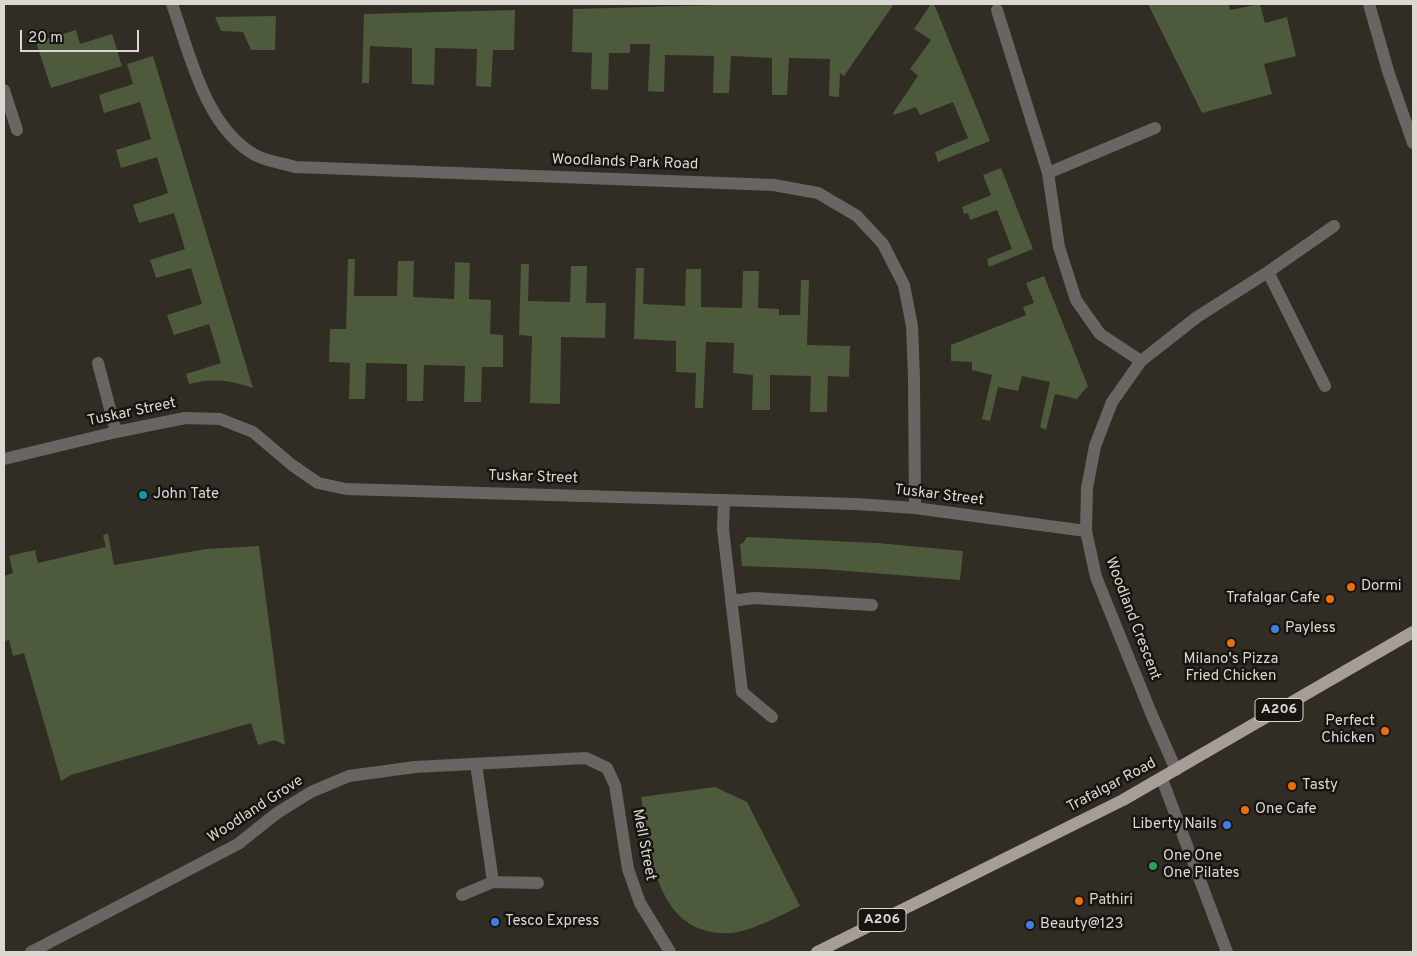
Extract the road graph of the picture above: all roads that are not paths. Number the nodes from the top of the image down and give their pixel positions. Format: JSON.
{"nodes":[{"id":1,"x":172,"y":4,"type":"edge"},
{"id":2,"x":1369,"y":4,"type":"edge"},
{"id":3,"x":997,"y":10,"type":"dead end"},
{"id":4,"x":4,"y":90,"type":"edge"},
{"id":5,"x":1155,"y":128,"type":"dead end"},
{"id":6,"x":17,"y":130,"type":"dead end"},
{"id":7,"x":1413,"y":143,"type":"edge"},
{"id":8,"x":1048,"y":173,"type":"junction"},
{"id":9,"x":1334,"y":226,"type":"dead end"},
{"id":10,"x":1268,"y":272,"type":"junction"},
{"id":11,"x":1142,"y":361,"type":"junction"},
{"id":12,"x":98,"y":363,"type":"dead end"},
{"id":13,"x":1325,"y":386,"type":"dead end"},
{"id":14,"x":116,"y":432,"type":"junction"},
{"id":15,"x":4,"y":459,"type":"edge"},
{"id":16,"x":724,"y":500,"type":"junction"},
{"id":17,"x":915,"y":508,"type":"junction"},
{"id":18,"x":1086,"y":531,"type":"junction"},
{"id":19,"x":731,"y":601,"type":"junction"},
{"id":20,"x":872,"y":605,"type":"dead end"},
{"id":21,"x":1413,"y":632,"type":"edge"},
{"id":22,"x":772,"y":717,"type":"dead end"},
{"id":23,"x":476,"y":764,"type":"junction"},
{"id":24,"x":607,"y":768,"type":"joint"},
{"id":25,"x":1176,"y":770,"type":"junction"},
{"id":26,"x":1162,"y":779,"type":"junction"},
{"id":27,"x":493,"y":882,"type":"junction"},
{"id":28,"x":538,"y":883,"type":"dead end"},
{"id":29,"x":462,"y":895,"type":"dead end"},
{"id":30,"x":31,"y":952,"type":"edge"},
{"id":31,"x":670,"y":952,"type":"edge"},
{"id":32,"x":817,"y":952,"type":"edge"},
{"id":33,"x":1226,"y":952,"type":"edge"}],
"edges":[{"from":1,"to":17,"type":"street","name":"Woodlands Park Road"},
{"from":2,"to":7,"type":"street"},
{"from":3,"to":8,"type":"street"},
{"from":4,"to":6,"type":"street"},
{"from":5,"to":8,"type":"street"},
{"from":8,"to":11,"type":"street"},
{"from":9,"to":10,"type":"street","name":"Woodland Crescent"},
{"from":10,"to":11,"type":"street","name":"Woodland Crescent"},
{"from":10,"to":13,"type":"street"},
{"from":11,"to":18,"type":"street","name":"Woodland Crescent"},
{"from":12,"to":14,"type":"street"},
{"from":14,"to":15,"type":"street","name":"Tuskar Street"},
{"from":14,"to":16,"type":"street","name":"Tuskar Street"},
{"from":16,"to":17,"type":"street","name":"Tuskar Street"},
{"from":16,"to":19,"type":"street"},
{"from":17,"to":18,"type":"street","name":"Tuskar Street"},
{"from":18,"to":25,"type":"street","name":"Woodland Crescent"},
{"from":19,"to":20,"type":"street"},
{"from":19,"to":22,"type":"street"},
{"from":21,"to":25,"type":"main road","name":"Trafalgar Road","number":"A206"},
{"from":23,"to":24,"type":"street","name":"Woodland Grove"},
{"from":23,"to":27,"type":"street"},
{"from":23,"to":30,"type":"street","name":"Woodland Grove"},
{"from":24,"to":31,"type":"street","name":"Mell Street"},
{"from":25,"to":26,"type":"main road","name":"Trafalgar Road","number":"A206"},
{"from":26,"to":32,"type":"main road","name":"Trafalgar Road","number":"A206"},
{"from":26,"to":33,"type":"street"},
{"from":27,"to":28,"type":"street"},
{"from":27,"to":29,"type":"street"}]}
